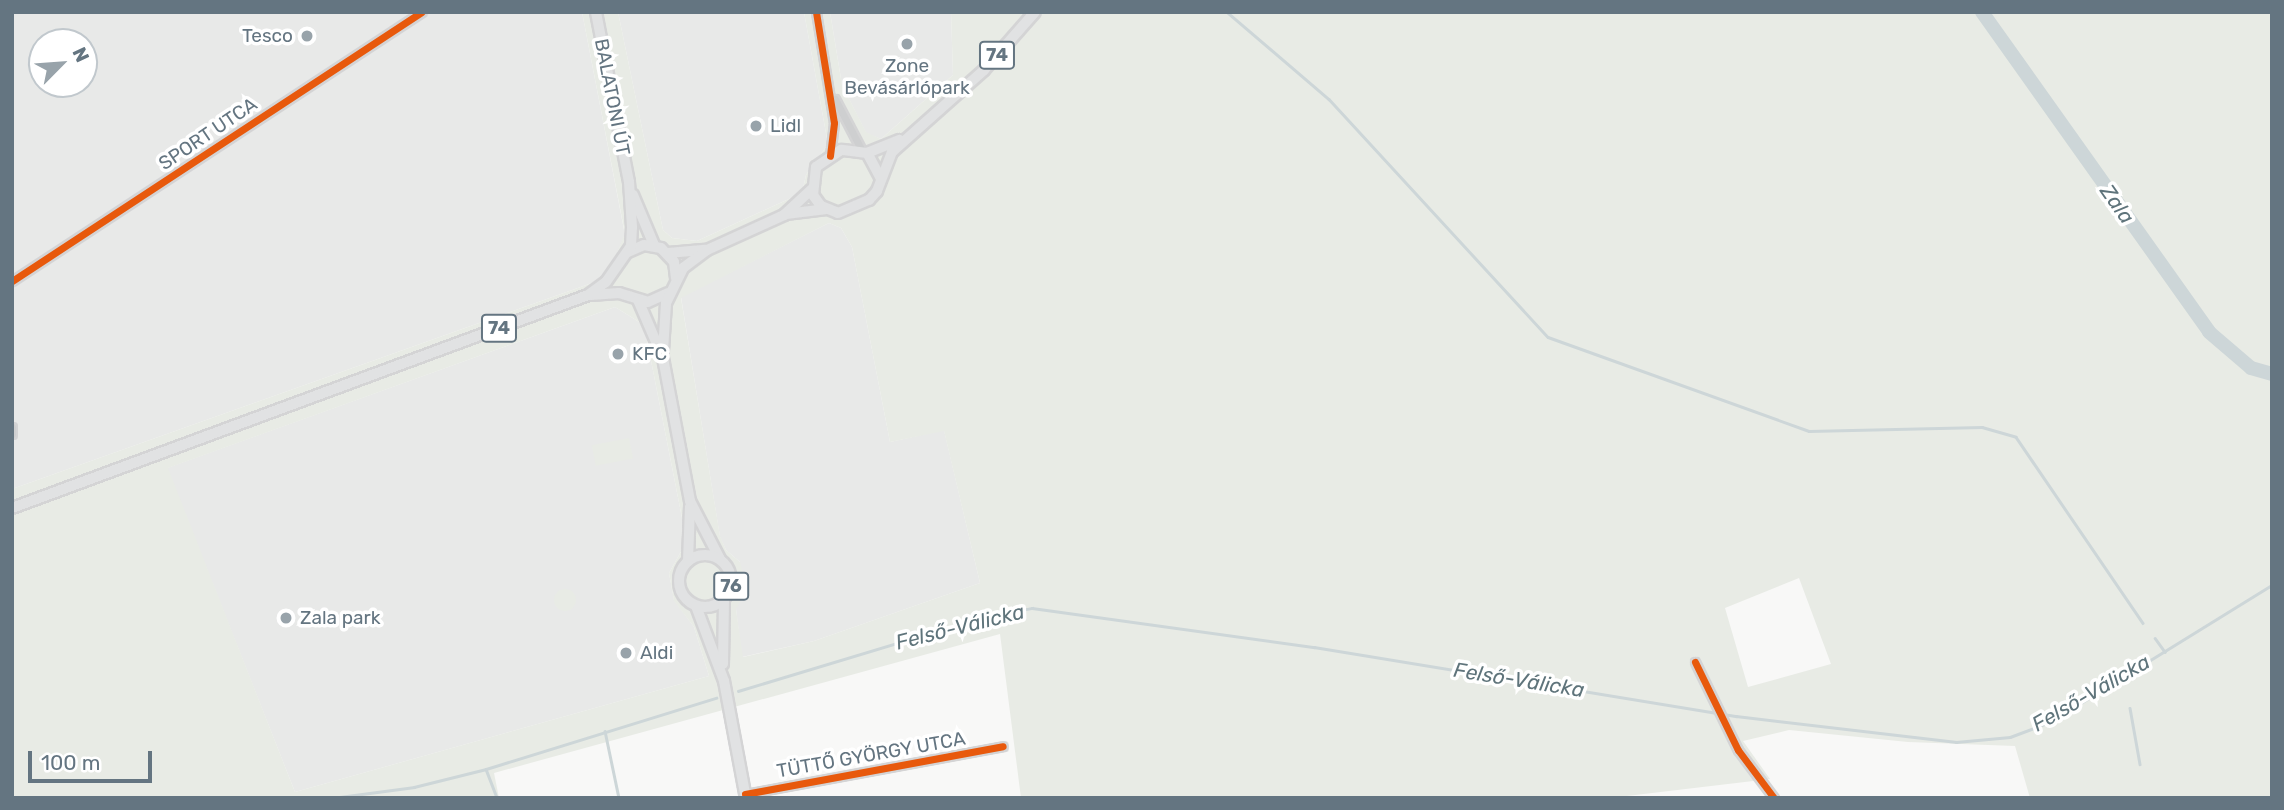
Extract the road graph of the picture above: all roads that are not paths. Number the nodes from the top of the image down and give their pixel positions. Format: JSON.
{"nodes":[{"id":1,"x":421,"y":12,"type":"edge"},
{"id":2,"x":596,"y":12,"type":"edge"},
{"id":3,"x":816,"y":12,"type":"edge"},
{"id":4,"x":1035,"y":12,"type":"edge"},
{"id":5,"x":831,"y":88,"type":"junction"},
{"id":6,"x":906,"y":137,"type":"junction"},
{"id":7,"x":864,"y":151,"type":"junction"},
{"id":8,"x":830,"y":156,"type":"junction"},
{"id":9,"x":880,"y":177,"type":"junction"},
{"id":10,"x":629,"y":182,"type":"junction"},
{"id":11,"x":812,"y":188,"type":"junction"},
{"id":12,"x":825,"y":209,"type":"junction"},
{"id":13,"x":784,"y":215,"type":"junction"},
{"id":14,"x":654,"y":245,"type":"junction"},
{"id":15,"x":707,"y":250,"type":"junction"},
{"id":16,"x":668,"y":253,"type":"junction"},
{"id":17,"x":626,"y":254,"type":"junction"},
{"id":18,"x":620,"y":267,"type":"junction"},
{"id":19,"x":676,"y":278,"type":"junction"},
{"id":20,"x":12,"y":281,"type":"edge"},
{"id":21,"x":671,"y":290,"type":"junction"},
{"id":22,"x":588,"y":295,"type":"junction"},
{"id":23,"x":635,"y":299,"type":"junction"},
{"id":24,"x":663,"y":358,"type":"junction"},
{"id":25,"x":12,"y":427,"type":"edge"},
{"id":26,"x":12,"y":434,"type":"edge"},
{"id":27,"x":690,"y":501,"type":"junction"},
{"id":28,"x":12,"y":508,"type":"edge"},
{"id":29,"x":720,"y":559,"type":"junction"},
{"id":30,"x":688,"y":561,"type":"junction"},
{"id":31,"x":724,"y":599,"type":"junction"},
{"id":32,"x":696,"y":606,"type":"junction"},
{"id":33,"x":1695,"y":662,"type":"dead end"},
{"id":34,"x":724,"y":681,"type":"junction"},
{"id":35,"x":1003,"y":747,"type":"dead end"},
{"id":36,"x":745,"y":796,"type":"edge"},
{"id":37,"x":1774,"y":798,"type":"edge"}],
"edges":[{"from":1,"to":20,"type":"street","name":"SPORT UTCA"},
{"from":2,"to":10,"type":"main road","name":"BALATONI ÚT"},
{"from":3,"to":5,"type":"street"},
{"from":4,"to":6,"type":"main road","number":"74"},
{"from":5,"to":7,"type":"street"},
{"from":5,"to":8,"type":"street"},
{"from":6,"to":7,"type":"main road","number":"74"},
{"from":6,"to":9,"type":"main road","number":"74"},
{"from":7,"to":8,"type":"main road","number":"74"},
{"from":7,"to":9,"type":"main road"},
{"from":8,"to":11,"type":"main road","number":"74"},
{"from":9,"to":12,"type":"main road","number":"74"},
{"from":10,"to":14,"type":"main road","name":"BALATONI ÚT"},
{"from":10,"to":17,"type":"main road","name":"BALATONI ÚT"},
{"from":11,"to":12,"type":"main road"},
{"from":11,"to":13,"type":"main road","number":"74"},
{"from":12,"to":13,"type":"main road","number":"74"},
{"from":13,"to":15,"type":"main road","number":"74"},
{"from":14,"to":16,"type":"main road"},
{"from":14,"to":17,"type":"main road"},
{"from":15,"to":16,"type":"main road","number":"74"},
{"from":15,"to":19,"type":"main road","number":"74"},
{"from":16,"to":19,"type":"main road"},
{"from":17,"to":18,"type":"main road","number":"74"},
{"from":18,"to":22,"type":"main road","number":"74"},
{"from":18,"to":23,"type":"main road"},
{"from":19,"to":21,"type":"main road","number":"74"},
{"from":21,"to":23,"type":"main road","number":"74"},
{"from":21,"to":24,"type":"main road","number":"76"},
{"from":22,"to":23,"type":"main road","number":"74"},
{"from":22,"to":28,"type":"main road","number":"74"},
{"from":23,"to":24,"type":"main road","number":"76"},
{"from":24,"to":27,"type":"main road","number":"76"},
{"from":25,"to":26,"type":"street"},
{"from":27,"to":29,"type":"main road","number":"76"},
{"from":27,"to":30,"type":"main road","number":"76"},
{"from":29,"to":30,"type":"main road","number":"76"},
{"from":29,"to":31,"type":"main road","number":"76"},
{"from":30,"to":32,"type":"main road","number":"76"},
{"from":31,"to":32,"type":"main road","number":"76"},
{"from":31,"to":34,"type":"main road","number":"76"},
{"from":32,"to":34,"type":"main road","number":"76"},
{"from":33,"to":37,"type":"street"},
{"from":34,"to":36,"type":"main road","number":"76"},
{"from":35,"to":36,"type":"street","name":"TÜTTŐ GYÖRGY UTCA"}]}
